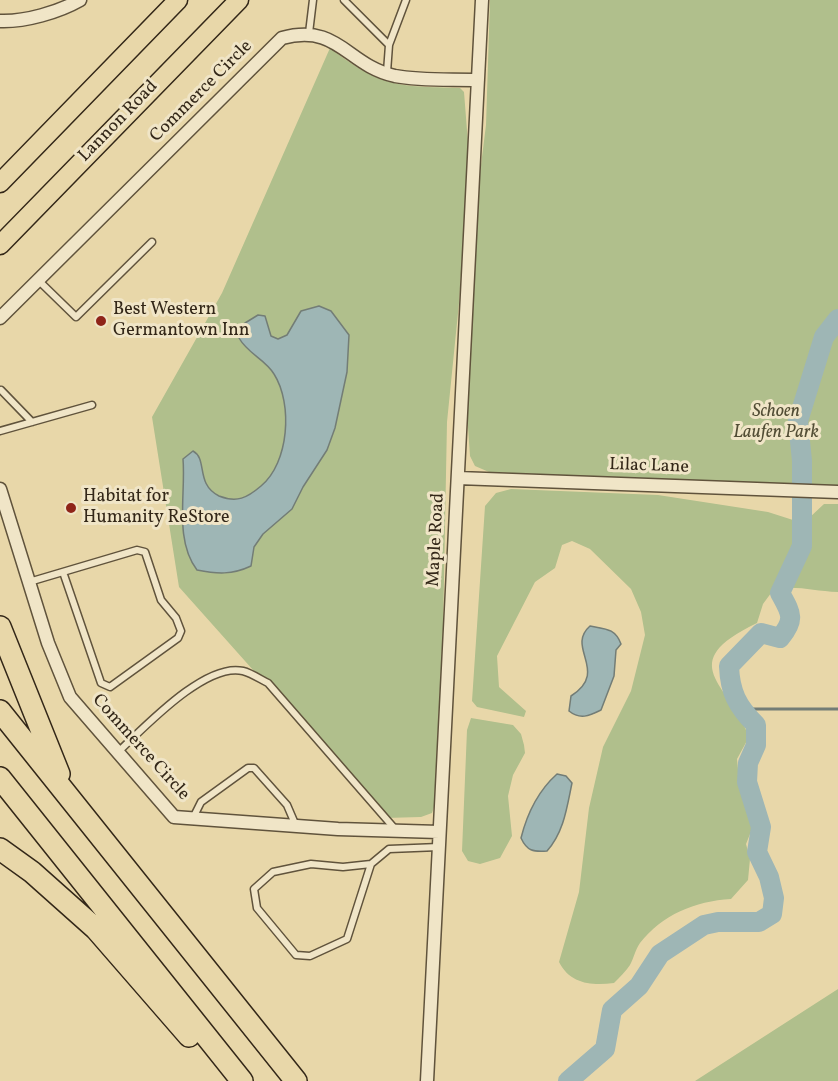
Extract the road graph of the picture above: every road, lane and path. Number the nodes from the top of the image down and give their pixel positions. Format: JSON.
{"nodes":[{"id":1,"x":80,"y":0,"type":"edge"},
{"id":2,"x":178,"y":0,"type":"edge"},
{"id":3,"x":239,"y":0,"type":"edge"},
{"id":4,"x":313,"y":0,"type":"edge"},
{"id":5,"x":344,"y":0,"type":"edge"},
{"id":6,"x":406,"y":0,"type":"edge"},
{"id":7,"x":483,"y":0,"type":"edge"},
{"id":8,"x":0,"y":21,"type":"edge"},
{"id":9,"x":309,"y":33,"type":"junction"},
{"id":10,"x":389,"y":45,"type":"junction"},
{"id":11,"x":387,"y":72,"type":"junction"},
{"id":12,"x":478,"y":80,"type":"junction"},
{"id":13,"x":0,"y":183,"type":"edge"},
{"id":14,"x":152,"y":242,"type":"dead end"},
{"id":15,"x":0,"y":245,"type":"edge"},
{"id":16,"x":38,"y":280,"type":"junction"},
{"id":17,"x":0,"y":318,"type":"edge"},
{"id":18,"x":1,"y":390,"type":"edge"},
{"id":19,"x":92,"y":405,"type":"dead end"},
{"id":20,"x":32,"y":422,"type":"junction"},
{"id":21,"x":0,"y":431,"type":"edge"},
{"id":22,"x":458,"y":478,"type":"junction"},
{"id":23,"x":0,"y":489,"type":"edge"},
{"id":24,"x":838,"y":492,"type":"edge"},
{"id":25,"x":63,"y":572,"type":"junction"},
{"id":26,"x":29,"y":582,"type":"junction"},
{"id":27,"x":0,"y":627,"type":"edge"},
{"id":28,"x":0,"y":711,"type":"edge"},
{"id":29,"x":118,"y":752,"type":"junction"},
{"id":30,"x":0,"y":778,"type":"edge"},
{"id":31,"x":68,"y":796,"type":"junction"},
{"id":32,"x":193,"y":818,"type":"junction"},
{"id":33,"x":296,"y":826,"type":"junction"},
{"id":34,"x":397,"y":831,"type":"junction"},
{"id":35,"x":439,"y":832,"type":"junction"},
{"id":36,"x":439,"y":847,"type":"junction"},
{"id":37,"x":0,"y":849,"type":"edge"},
{"id":38,"x":371,"y":864,"type":"junction"},
{"id":39,"x":228,"y":1081,"type":"edge"},
{"id":40,"x":242,"y":1081,"type":"edge"},
{"id":41,"x":296,"y":1081,"type":"edge"},
{"id":42,"x":427,"y":1081,"type":"edge"}],
"edges":[{"from":1,"to":8,"type":"street"},
{"from":2,"to":13,"type":"main road"},
{"from":3,"to":15,"type":"main road","name":"Lannon Road"},
{"from":4,"to":9,"type":"lane"},
{"from":5,"to":10,"type":"lane"},
{"from":6,"to":10,"type":"lane"},
{"from":7,"to":12,"type":"street","name":"Maple Road"},
{"from":9,"to":11,"type":"street"},
{"from":9,"to":16,"type":"street","name":"Commerce Circle"},
{"from":10,"to":11,"type":"lane"},
{"from":11,"to":12,"type":"street"},
{"from":12,"to":22,"type":"street","name":"Maple Road"},
{"from":14,"to":16,"type":"lane"},
{"from":16,"to":17,"type":"street","name":"Commerce Circle"},
{"from":18,"to":20,"type":"lane"},
{"from":19,"to":20,"type":"lane"},
{"from":20,"to":21,"type":"lane"},
{"from":22,"to":24,"type":"street","name":"Lilac Lane"},
{"from":22,"to":35,"type":"street","name":"Maple Road"},
{"from":23,"to":26,"type":"street","name":"Commerce Circle"},
{"from":25,"to":25,"type":"lane"},
{"from":25,"to":26,"type":"lane"},
{"from":26,"to":29,"type":"street","name":"Commerce Circle"},
{"from":27,"to":31,"type":"highway"},
{"from":28,"to":31,"type":"highway"},
{"from":29,"to":32,"type":"street","name":"Commerce Circle"},
{"from":29,"to":34,"type":"lane"},
{"from":30,"to":40,"type":"highway"},
{"from":31,"to":41,"type":"highway"},
{"from":32,"to":33,"type":"street","name":"Commerce Circle"},
{"from":32,"to":33,"type":"lane"},
{"from":33,"to":34,"type":"street","name":"Commerce Circle"},
{"from":34,"to":35,"type":"street","name":"Commerce Circle"},
{"from":35,"to":36,"type":"street","name":"Maple Road"},
{"from":36,"to":38,"type":"lane"},
{"from":36,"to":42,"type":"street","name":"Maple Road"},
{"from":37,"to":39,"type":"highway"},
{"from":38,"to":38,"type":"lane"}]}
